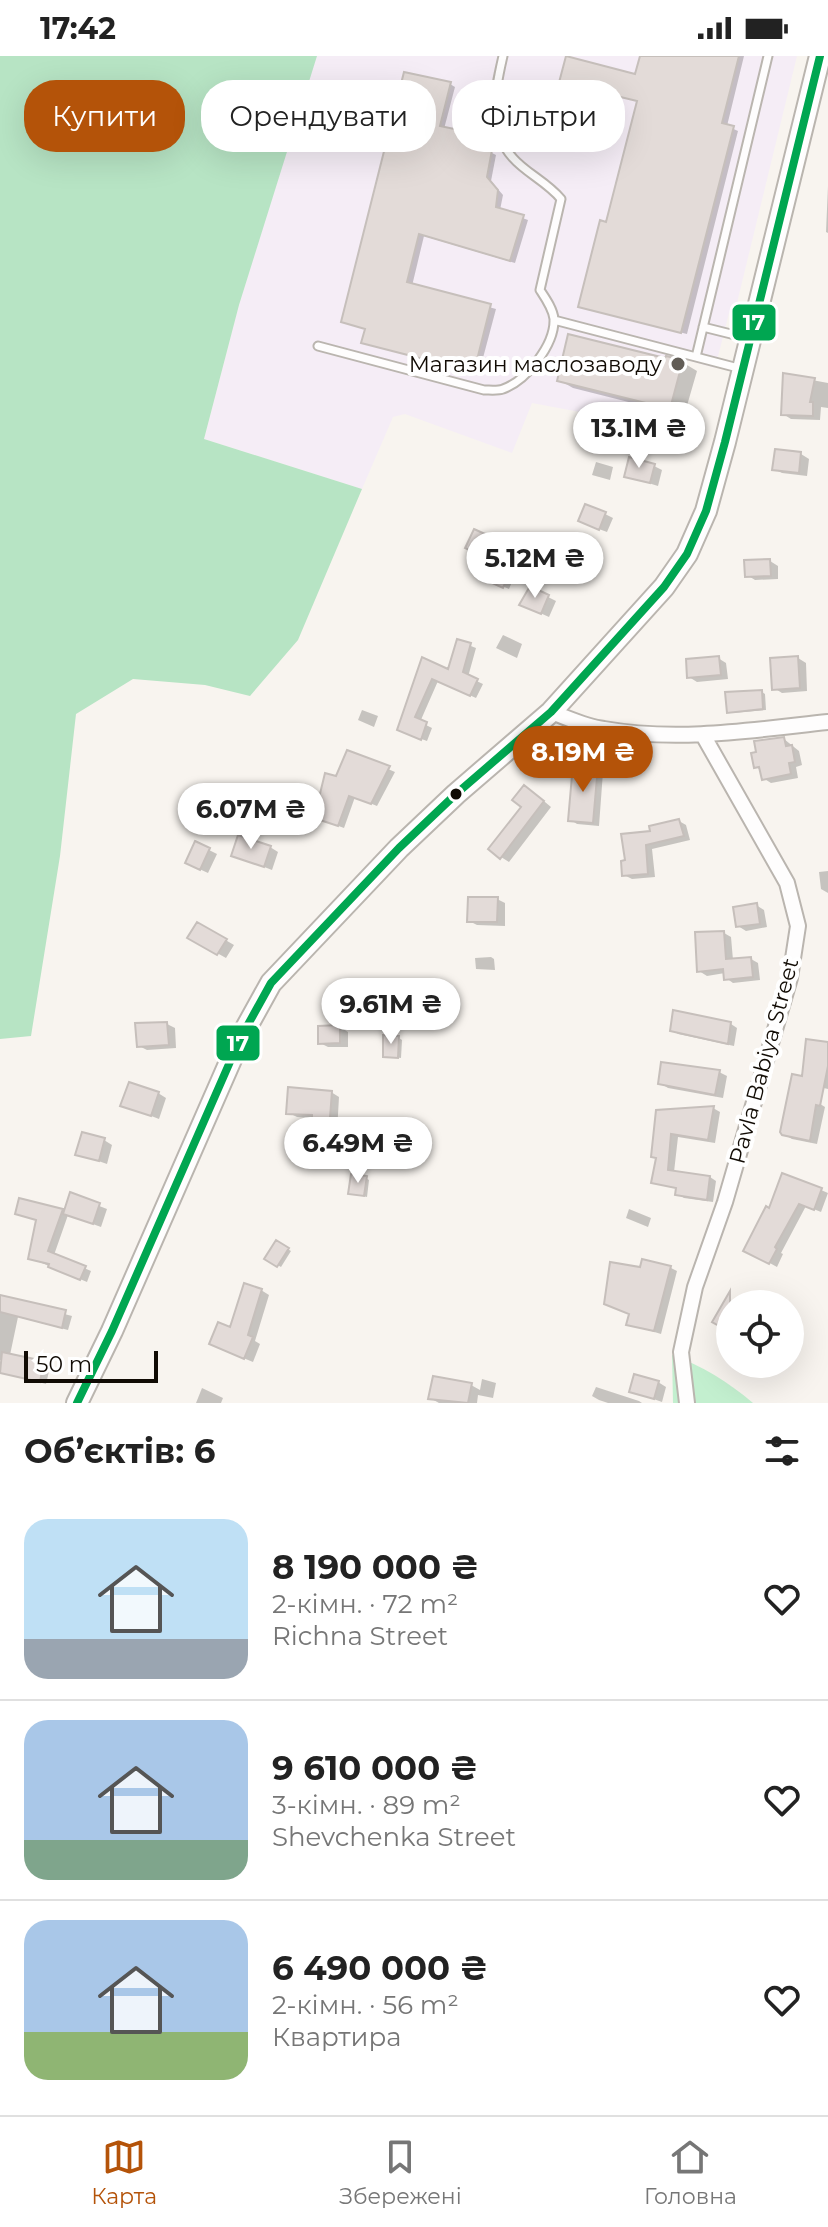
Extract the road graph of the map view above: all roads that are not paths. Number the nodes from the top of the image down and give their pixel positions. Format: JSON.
{"nodes":[{"id":1,"x":503,"y":56,"type":"edge"},
{"id":2,"x":768,"y":56,"type":"edge"},
{"id":3,"x":820,"y":56,"type":"edge"},
{"id":4,"x":554,"y":320,"type":"junction"},
{"id":5,"x":703,"y":327,"type":"junction"},
{"id":6,"x":751,"y":339,"type":"junction"},
{"id":7,"x":318,"y":346,"type":"dead end"},
{"id":8,"x":696,"y":357,"type":"junction"},
{"id":9,"x":743,"y":369,"type":"junction"},
{"id":10,"x":551,"y":712,"type":"junction"},
{"id":11,"x":828,"y":722,"type":"edge"},
{"id":12,"x":703,"y":735,"type":"junction"},
{"id":13,"x":77,"y":1403,"type":"edge"},
{"id":14,"x":687,"y":1403,"type":"edge"}],
"edges":[{"from":1,"to":4,"type":"lane"},
{"from":2,"to":5,"type":"lane"},
{"from":3,"to":6,"type":"street"},
{"from":4,"to":7,"type":"lane"},
{"from":4,"to":8,"type":"lane"},
{"from":5,"to":6,"type":"lane"},
{"from":5,"to":8,"type":"lane"},
{"from":6,"to":9,"type":"street"},
{"from":8,"to":9,"type":"lane"},
{"from":9,"to":10,"type":"street"},
{"from":10,"to":12,"type":"street"},
{"from":10,"to":13,"type":"street"},
{"from":11,"to":12,"type":"street"},
{"from":12,"to":14,"type":"street","name":"Pavla Babiya Street"}]}
